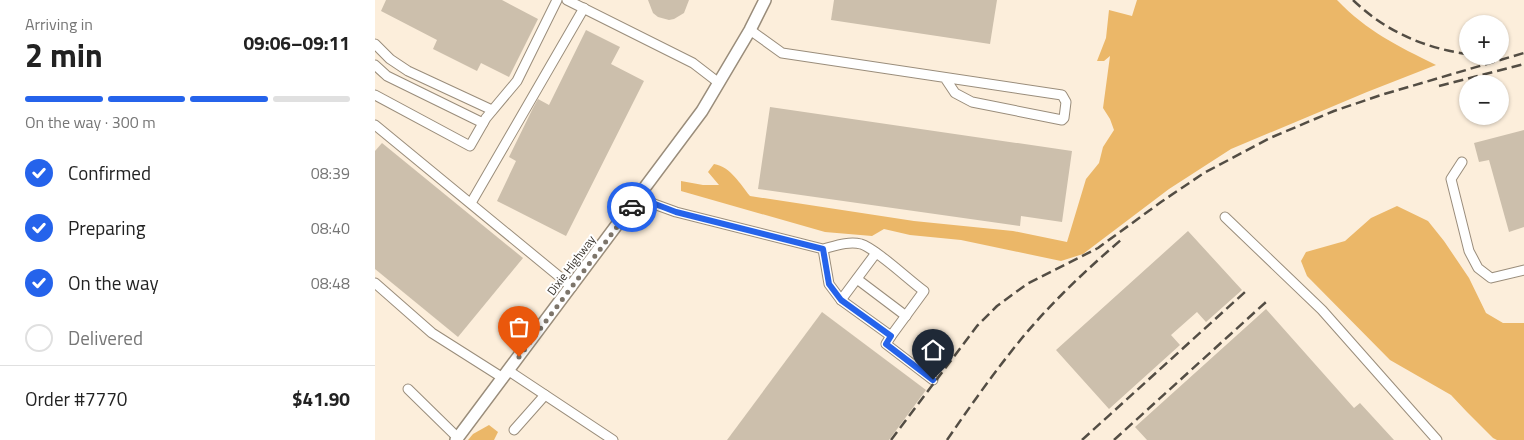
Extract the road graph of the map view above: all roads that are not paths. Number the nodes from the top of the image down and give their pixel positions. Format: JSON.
{"nodes":[{"id":1,"x":557,"y":0,"type":"edge"},
{"id":2,"x":567,"y":0,"type":"edge"},
{"id":3,"x":765,"y":0,"type":"edge"},
{"id":4,"x":584,"y":8,"type":"junction"},
{"id":5,"x":750,"y":30,"type":"junction"},
{"id":6,"x":375,"y":44,"type":"edge"},
{"id":7,"x":375,"y":65,"type":"edge"},
{"id":8,"x":945,"y":78,"type":"junction"},
{"id":9,"x":719,"y":83,"type":"junction"},
{"id":10,"x":375,"y":95,"type":"edge"},
{"id":11,"x":492,"y":110,"type":"junction"},
{"id":12,"x":483,"y":123,"type":"junction"},
{"id":13,"x":375,"y":125,"type":"edge"},
{"id":14,"x":1462,"y":162,"type":"dead end"},
{"id":15,"x":641,"y":194,"type":"junction"},
{"id":16,"x":471,"y":203,"type":"junction"},
{"id":17,"x":1225,"y":217,"type":"dead end"},
{"id":18,"x":823,"y":249,"type":"junction"},
{"id":19,"x":876,"y":253,"type":"junction"},
{"id":20,"x":1524,"y":270,"type":"edge"},
{"id":21,"x":857,"y":279,"type":"junction"},
{"id":22,"x":375,"y":283,"type":"edge"},
{"id":23,"x":572,"y":287,"type":"junction"},
{"id":24,"x":841,"y":300,"type":"junction"},
{"id":25,"x":906,"y":316,"type":"junction"},
{"id":26,"x":891,"y":336,"type":"junction"},
{"id":27,"x":506,"y":374,"type":"junction"},
{"id":28,"x":933,"y":380,"type":"dead end"},
{"id":29,"x":408,"y":390,"type":"dead end"},
{"id":30,"x":545,"y":395,"type":"junction"},
{"id":31,"x":514,"y":430,"type":"dead end"},
{"id":32,"x":457,"y":439,"type":"edge"},
{"id":33,"x":613,"y":440,"type":"edge"},
{"id":34,"x":1437,"y":440,"type":"edge"}],
"edges":[{"from":1,"to":11,"type":"lane"},
{"from":2,"to":4,"type":"lane"},
{"from":3,"to":5,"type":"main road","name":"Dixie Highway"},
{"from":4,"to":9,"type":"lane"},
{"from":4,"to":16,"type":"lane"},
{"from":5,"to":8,"type":"lane"},
{"from":5,"to":9,"type":"main road","name":"Dixie Highway"},
{"from":6,"to":11,"type":"lane"},
{"from":7,"to":12,"type":"lane"},
{"from":8,"to":8,"type":"lane"},
{"from":9,"to":15,"type":"main road","name":"Dixie Highway"},
{"from":10,"to":12,"type":"lane"},
{"from":11,"to":12,"type":"lane"},
{"from":13,"to":16,"type":"lane"},
{"from":14,"to":20,"type":"lane"},
{"from":15,"to":18,"type":"lane"},
{"from":15,"to":23,"type":"main road","name":"Dixie Highway"},
{"from":16,"to":23,"type":"lane"},
{"from":17,"to":34,"type":"lane"},
{"from":18,"to":19,"type":"lane"},
{"from":18,"to":24,"type":"lane"},
{"from":19,"to":21,"type":"lane"},
{"from":19,"to":25,"type":"lane"},
{"from":21,"to":24,"type":"lane"},
{"from":21,"to":25,"type":"lane"},
{"from":22,"to":27,"type":"lane"},
{"from":23,"to":27,"type":"main road","name":"Dixie Highway"},
{"from":24,"to":26,"type":"lane"},
{"from":25,"to":26,"type":"lane"},
{"from":26,"to":28,"type":"lane"},
{"from":27,"to":30,"type":"lane"},
{"from":27,"to":32,"type":"main road","name":"Dixie Highway"},
{"from":29,"to":32,"type":"lane"},
{"from":30,"to":31,"type":"lane"},
{"from":30,"to":33,"type":"lane"}]}
